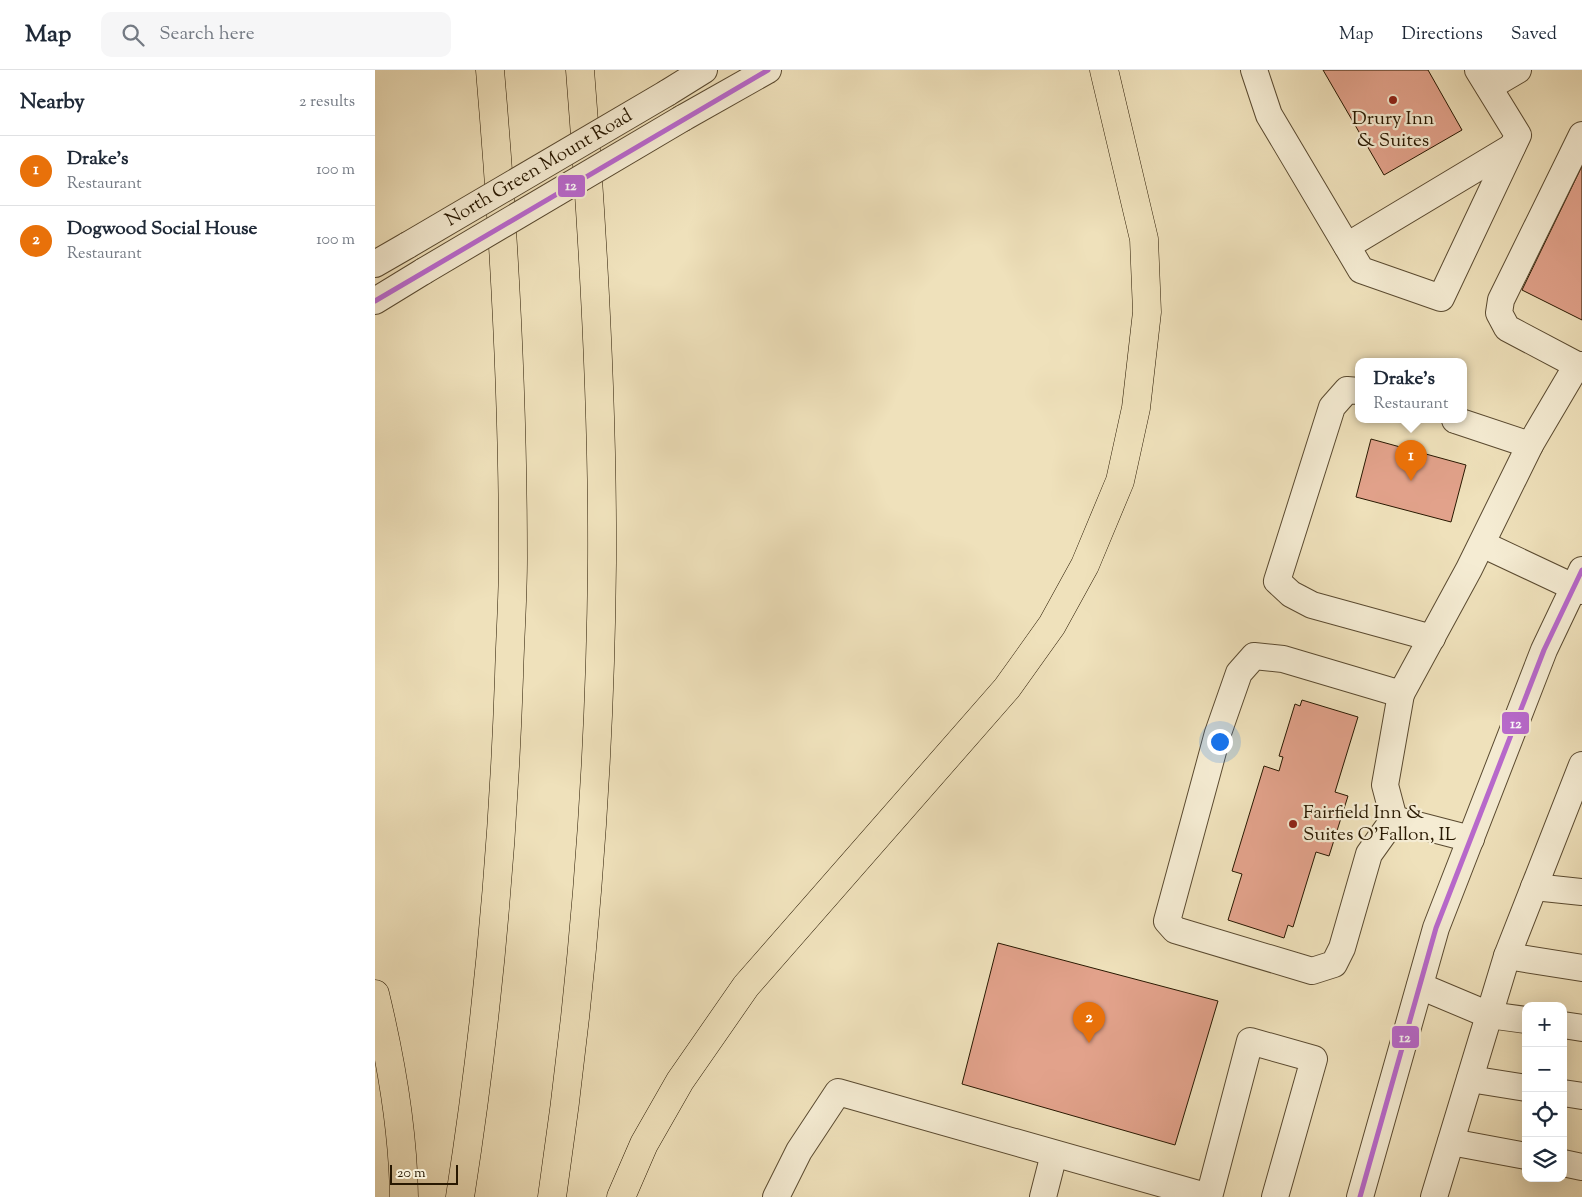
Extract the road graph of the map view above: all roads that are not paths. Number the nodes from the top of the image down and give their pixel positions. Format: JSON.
{"nodes":[{"id":1,"x":491,"y":70,"type":"edge"},
{"id":2,"x":580,"y":70,"type":"edge"},
{"id":3,"x":704,"y":70,"type":"edge"},
{"id":4,"x":767,"y":70,"type":"edge"},
{"id":5,"x":1104,"y":70,"type":"edge"},
{"id":6,"x":1254,"y":70,"type":"edge"},
{"id":7,"x":1518,"y":70,"type":"edge"},
{"id":8,"x":1484,"y":79,"type":"edge"},
{"id":9,"x":1582,"y":135,"type":"edge"},
{"id":10,"x":1512,"y":147,"type":"junction"},
{"id":11,"x":1347,"y":246,"type":"junction"},
{"id":12,"x":375,"y":264,"type":"edge"},
{"id":13,"x":375,"y":301,"type":"edge"},
{"id":14,"x":1579,"y":365,"type":"edge"},
{"id":15,"x":1355,"y":391,"type":"edge"},
{"id":16,"x":1464,"y":423,"type":"edge"},
{"id":17,"x":1530,"y":445,"type":"junction"},
{"id":18,"x":1482,"y":544,"type":"junction"},
{"id":19,"x":1579,"y":583,"type":"edge"},
{"id":20,"x":1432,"y":638,"type":"junction"},
{"id":21,"x":1401,"y":694,"type":"junction"},
{"id":22,"x":1582,"y":765,"type":"edge"},
{"id":23,"x":1394,"y":819,"type":"junction"},
{"id":24,"x":1571,"y":823,"type":"edge"},
{"id":25,"x":1471,"y":839,"type":"junction"},
{"id":26,"x":1534,"y":887,"type":"junction"},
{"id":27,"x":1582,"y":892,"type":"edge"},
{"id":28,"x":1507,"y":956,"type":"junction"},
{"id":29,"x":1582,"y":968,"type":"edge"},
{"id":30,"x":1419,"y":986,"type":"junction"},
{"id":31,"x":375,"y":994,"type":"edge"},
{"id":32,"x":1489,"y":1015,"type":"junction"},
{"id":33,"x":1522,"y":1019,"type":"edge"},
{"id":34,"x":1567,"y":1026,"type":"edge"},
{"id":35,"x":1582,"y":1028,"type":"edge"},
{"id":36,"x":1470,"y":1079,"type":"junction"},
{"id":37,"x":1522,"y":1087,"type":"edge"},
{"id":38,"x":1567,"y":1094,"type":"edge"},
{"id":39,"x":1582,"y":1096,"type":"edge"},
{"id":40,"x":1451,"y":1142,"type":"junction"},
{"id":41,"x":1054,"y":1154,"type":"junction"},
{"id":42,"x":1522,"y":1155,"type":"edge"},
{"id":43,"x":1567,"y":1164,"type":"edge"},
{"id":44,"x":1582,"y":1167,"type":"edge"},
{"id":45,"x":404,"y":1197,"type":"edge"},
{"id":46,"x":460,"y":1197,"type":"edge"},
{"id":47,"x":552,"y":1197,"type":"edge"},
{"id":48,"x":621,"y":1197,"type":"edge"},
{"id":49,"x":776,"y":1197,"type":"edge"},
{"id":50,"x":1043,"y":1197,"type":"edge"},
{"id":51,"x":1275,"y":1197,"type":"edge"},
{"id":52,"x":1360,"y":1197,"type":"edge"},
{"id":53,"x":1434,"y":1197,"type":"edge"}],
"edges":[{"from":1,"to":46,"type":"highway"},
{"from":2,"to":47,"type":"highway"},
{"from":3,"to":12,"type":"street","name":"North Green Mount Road","bridge":true},
{"from":4,"to":13,"type":"street","name":"North Green Mount Road","bridge":true},
{"from":5,"to":48,"type":"highway"},
{"from":6,"to":11,"type":"street"},
{"from":7,"to":8,"type":"street"},
{"from":8,"to":10,"type":"street"},
{"from":9,"to":14,"type":"street"},
{"from":10,"to":11,"type":"street"},
{"from":10,"to":11,"type":"street"},
{"from":14,"to":17,"type":"street"},
{"from":15,"to":20,"type":"street"},
{"from":16,"to":17,"type":"street"},
{"from":17,"to":18,"type":"street"},
{"from":18,"to":19,"type":"street"},
{"from":18,"to":20,"type":"street"},
{"from":19,"to":25,"type":"street"},
{"from":20,"to":21,"type":"street"},
{"from":21,"to":23,"type":"street"},
{"from":21,"to":23,"type":"street"},
{"from":22,"to":24,"type":"street"},
{"from":23,"to":25,"type":"street"},
{"from":24,"to":26,"type":"street"},
{"from":25,"to":30,"type":"street"},
{"from":26,"to":27,"type":"street"},
{"from":26,"to":28,"type":"street"},
{"from":28,"to":29,"type":"street"},
{"from":28,"to":32,"type":"street"},
{"from":30,"to":32,"type":"street"},
{"from":30,"to":52,"type":"street"},
{"from":31,"to":45,"type":"highway"},
{"from":32,"to":33,"type":"street"},
{"from":32,"to":36,"type":"street"},
{"from":34,"to":35,"type":"street"},
{"from":36,"to":37,"type":"street"},
{"from":36,"to":40,"type":"street"},
{"from":38,"to":39,"type":"street"},
{"from":40,"to":42,"type":"street"},
{"from":40,"to":53,"type":"street"},
{"from":41,"to":49,"type":"street"},
{"from":41,"to":50,"type":"street"},
{"from":41,"to":51,"type":"street"},
{"from":43,"to":44,"type":"street"}]}
